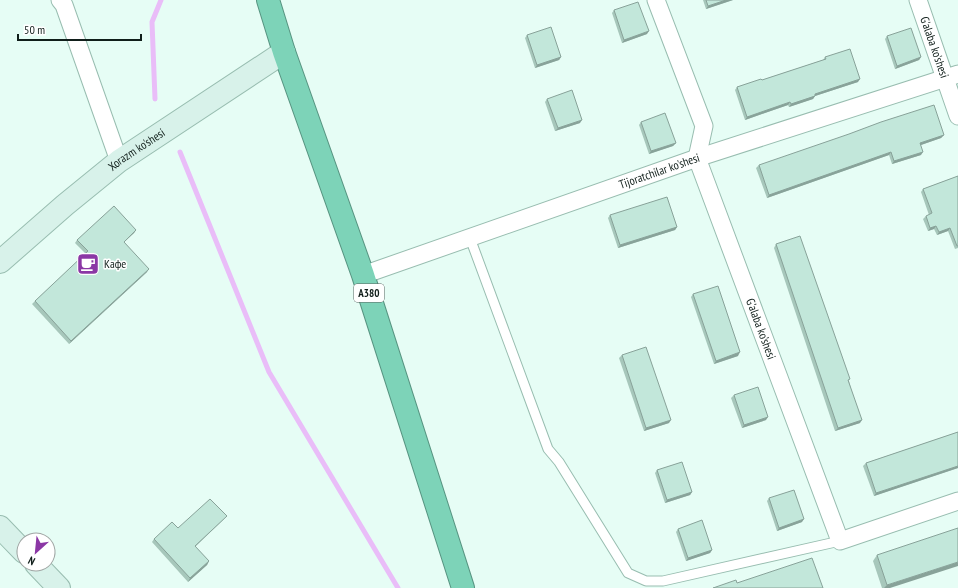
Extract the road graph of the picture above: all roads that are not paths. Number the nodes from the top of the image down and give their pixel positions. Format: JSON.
{"nodes":[{"id":1,"x":60,"y":0,"type":"edge"},
{"id":2,"x":268,"y":0,"type":"edge"},
{"id":3,"x":656,"y":0,"type":"edge"},
{"id":4,"x":918,"y":0,"type":"edge"},
{"id":5,"x":284,"y":52,"type":"junction"},
{"id":6,"x":951,"y":77,"type":"edge"},
{"id":7,"x":958,"y":116,"type":"edge"},
{"id":8,"x":697,"y":158,"type":"junction"},
{"id":9,"x":119,"y":161,"type":"junction"},
{"id":10,"x":470,"y":238,"type":"junction"},
{"id":11,"x":0,"y":262,"type":"edge"},
{"id":12,"x":363,"y":275,"type":"junction"},
{"id":13,"x":958,"y":501,"type":"edge"},
{"id":14,"x":0,"y":527,"type":"edge"},
{"id":15,"x":840,"y":541,"type":"junction"},
{"id":16,"x":16,"y":544,"type":"edge"},
{"id":17,"x":44,"y":572,"type":"edge"},
{"id":18,"x":59,"y":588,"type":"edge"},
{"id":19,"x":463,"y":588,"type":"edge"}],
"edges":[{"from":1,"to":9,"type":"street"},
{"from":2,"to":5,"type":"highway","number":"A380"},
{"from":3,"to":8,"type":"street"},
{"from":4,"to":6,"type":"street","name":"G'alaba ko'shesi"},
{"from":5,"to":9,"type":"street","name":"Xorazm ko'shesi"},
{"from":5,"to":12,"type":"highway","number":"A380"},
{"from":6,"to":7,"type":"street","name":"G'alaba ko'shesi"},
{"from":6,"to":8,"type":"street","name":"Tijoratchilar ko'shesi"},
{"from":8,"to":10,"type":"street","name":"Tijoratchilar ko'shesi"},
{"from":8,"to":15,"type":"street","name":"G'alaba ko'shesi"},
{"from":9,"to":11,"type":"street","name":"Xorazm ko'shesi"},
{"from":10,"to":12,"type":"street","name":"Tijoratchilar ko'shesi"},
{"from":10,"to":15,"type":"lane"},
{"from":12,"to":19,"type":"highway","number":"A380"},
{"from":13,"to":15,"type":"street"},
{"from":14,"to":16,"type":"street"},
{"from":17,"to":18,"type":"street"}]}
